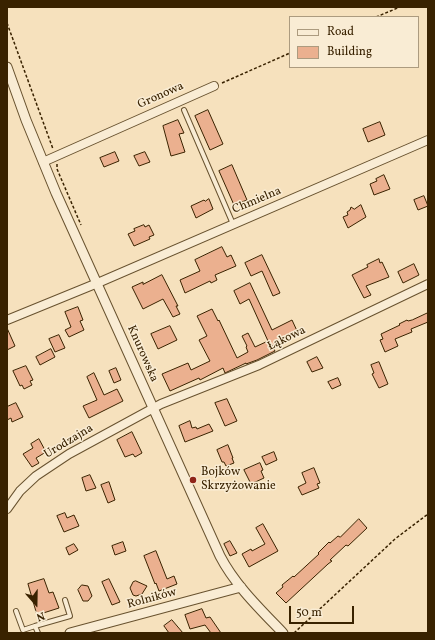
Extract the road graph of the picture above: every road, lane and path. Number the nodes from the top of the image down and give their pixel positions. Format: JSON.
{"nodes":[{"id":1,"x":400,"y":7,"type":"edge"},
{"id":2,"x":378,"y":16,"type":"edge"},
{"id":3,"x":7,"y":23,"type":"edge"},
{"id":4,"x":289,"y":53,"type":"edge"},
{"id":5,"x":7,"y":67,"type":"edge"},
{"id":6,"x":214,"y":86,"type":"joint"},
{"id":7,"x":184,"y":110,"type":"dead end"},
{"id":8,"x":428,"y":140,"type":"edge"},
{"id":9,"x":55,"y":153,"type":"dead end"},
{"id":10,"x":58,"y":161,"type":"dead end"},
{"id":11,"x":43,"y":162,"type":"junction"},
{"id":12,"x":233,"y":224,"type":"junction"},
{"id":13,"x":83,"y":230,"type":"dead end"},
{"id":14,"x":96,"y":284,"type":"junction"},
{"id":15,"x":428,"y":284,"type":"edge"},
{"id":16,"x":7,"y":320,"type":"edge"},
{"id":17,"x":153,"y":408,"type":"junction"},
{"id":18,"x":7,"y":509,"type":"edge"},
{"id":19,"x":428,"y":514,"type":"edge"},
{"id":20,"x":241,"y":587,"type":"junction"},
{"id":21,"x":65,"y":600,"type":"dead end"},
{"id":22,"x":16,"y":611,"type":"dead end"},
{"id":23,"x":36,"y":626,"type":"junction"},
{"id":24,"x":38,"y":633,"type":"edge"},
{"id":25,"x":70,"y":633,"type":"edge"},
{"id":26,"x":283,"y":633,"type":"edge"},
{"id":27,"x":294,"y":633,"type":"edge"}],
"edges":[{"from":1,"to":2,"type":"path"},
{"from":3,"to":9,"type":"path"},
{"from":4,"to":6,"type":"path"},
{"from":5,"to":11,"type":"street","name":"Knurowska"},
{"from":6,"to":11,"type":"street","name":"Gronowa"},
{"from":7,"to":12,"type":"lane"},
{"from":8,"to":12,"type":"street","name":"Chmielna"},
{"from":10,"to":13,"type":"path"},
{"from":11,"to":14,"type":"street","name":"Knurowska"},
{"from":12,"to":14,"type":"street","name":"Chmielna"},
{"from":14,"to":16,"type":"street","name":"Chmielna"},
{"from":14,"to":17,"type":"street","name":"Knurowska"},
{"from":15,"to":17,"type":"street","name":"Łąkowa"},
{"from":17,"to":18,"type":"street","name":"Urodzajna"},
{"from":17,"to":20,"type":"street","name":"Knurowska"},
{"from":19,"to":27,"type":"path"},
{"from":20,"to":25,"type":"street","name":"Rolników"},
{"from":20,"to":26,"type":"street","name":"Knurowska"},
{"from":21,"to":23,"type":"lane"},
{"from":22,"to":23,"type":"lane"},
{"from":23,"to":24,"type":"lane"}]}
